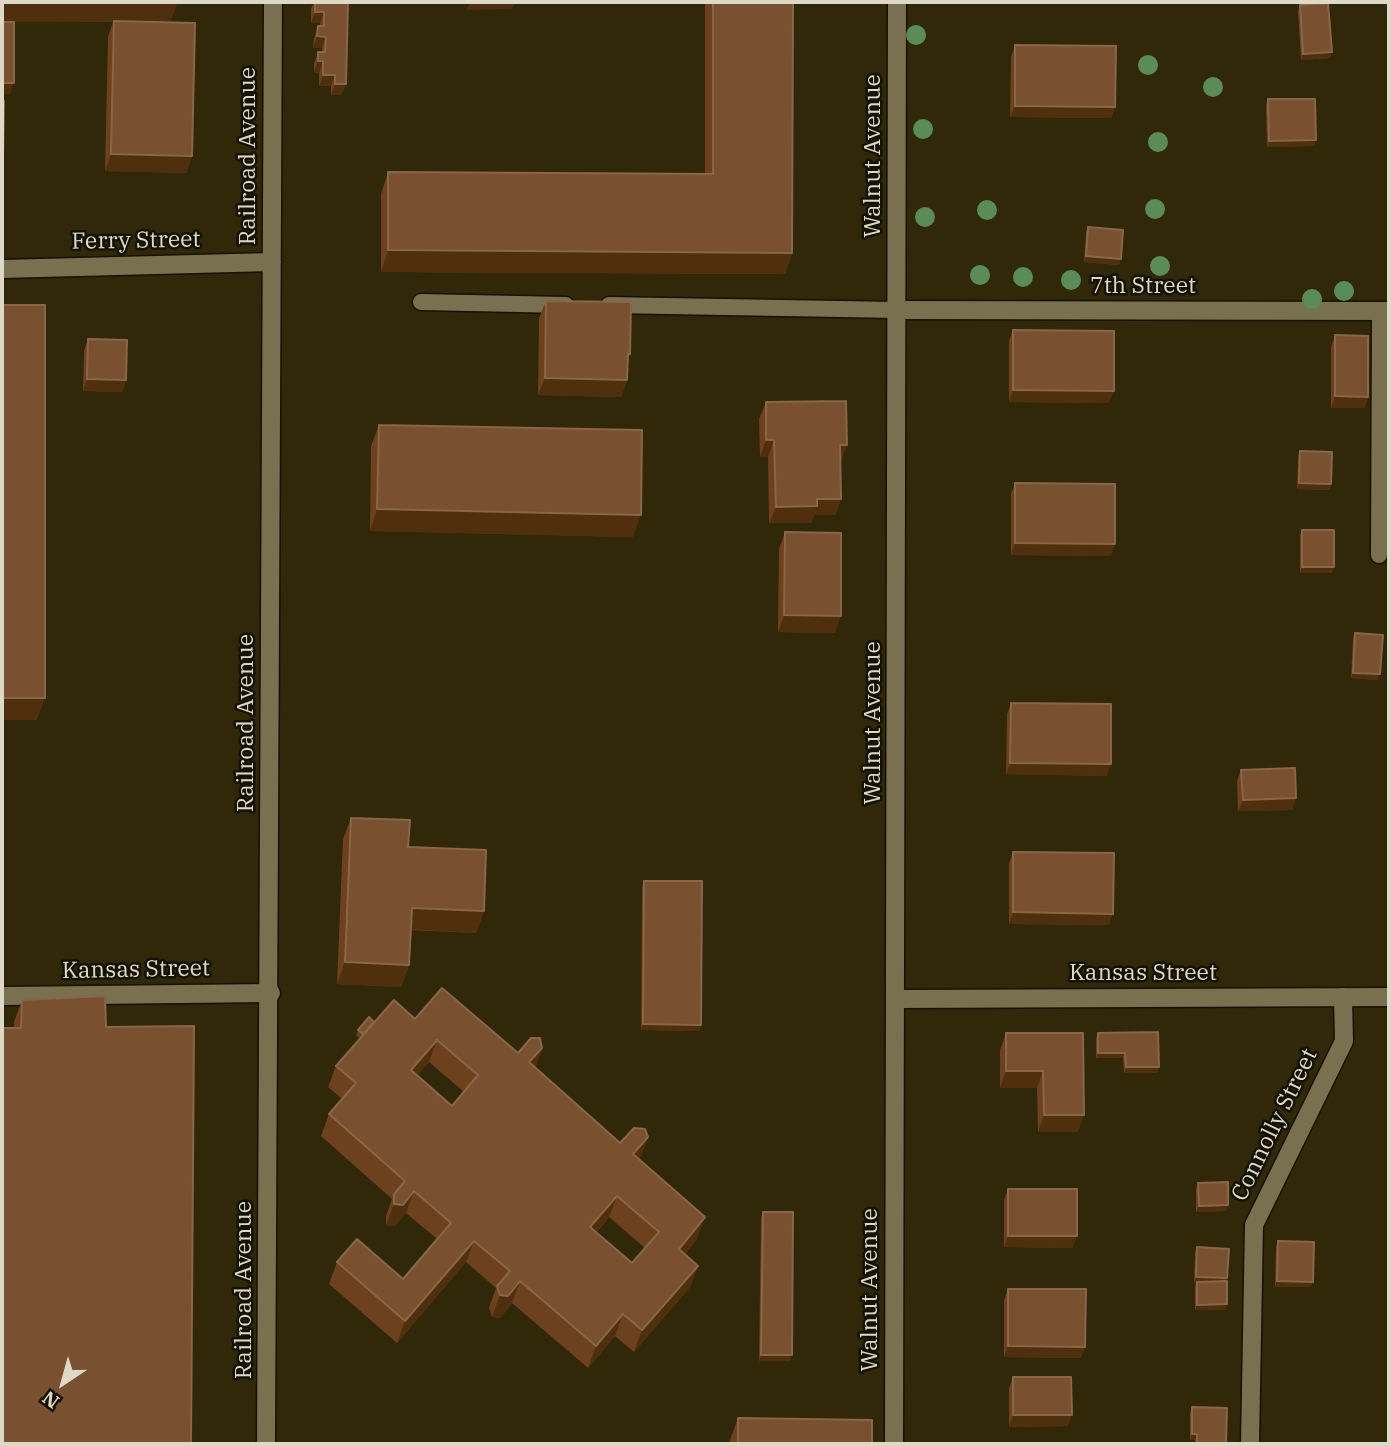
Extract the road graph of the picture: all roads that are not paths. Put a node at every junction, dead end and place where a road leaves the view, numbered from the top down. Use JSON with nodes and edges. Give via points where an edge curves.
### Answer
{"nodes":[{"id":1,"x":273,"y":2,"type":"edge"},
{"id":2,"x":897,"y":2,"type":"edge"},
{"id":3,"x":272,"y":262,"type":"junction"},
{"id":4,"x":2,"y":269,"type":"edge"},
{"id":5,"x":421,"y":303,"type":"dead end"},
{"id":6,"x":897,"y":310,"type":"junction"},
{"id":7,"x":1385,"y":311,"type":"edge"},
{"id":8,"x":1379,"y":555,"type":"dead end"},
{"id":9,"x":271,"y":993,"type":"junction"},
{"id":10,"x":2,"y":996,"type":"edge"},
{"id":11,"x":1343,"y":997,"type":"junction"},
{"id":12,"x":1389,"y":997,"type":"edge"},
{"id":13,"x":897,"y":999,"type":"junction"},
{"id":14,"x":267,"y":1444,"type":"edge"},
{"id":15,"x":894,"y":1444,"type":"edge"},
{"id":16,"x":1250,"y":1444,"type":"edge"}],
"edges":[{"from":1,"to":3,"type":"street","name":"Railroad Avenue"},
{"from":2,"to":6,"type":"street","name":"Walnut Avenue"},
{"from":3,"to":4,"type":"street","name":"Ferry Street"},
{"from":3,"to":9,"type":"street","name":"Railroad Avenue"},
{"from":5,"to":6,"type":"lane"},
{"from":6,"to":7,"type":"street","name":"7th Street"},
{"from":6,"to":13,"type":"street","name":"Walnut Avenue"},
{"from":7,"to":8,"type":"lane"},
{"from":9,"to":10,"type":"street","name":"Kansas Street"},
{"from":9,"to":14,"type":"street","name":"Railroad Avenue"},
{"from":11,"to":12,"type":"street","name":"Kansas Street"},
{"from":11,"to":13,"type":"street","name":"Kansas Street"},
{"from":11,"to":16,"type":"street","name":"Connolly Street","via":[[1344,1041],[1254,1225]]},
{"from":13,"to":15,"type":"street","name":"Walnut Avenue"}]}
